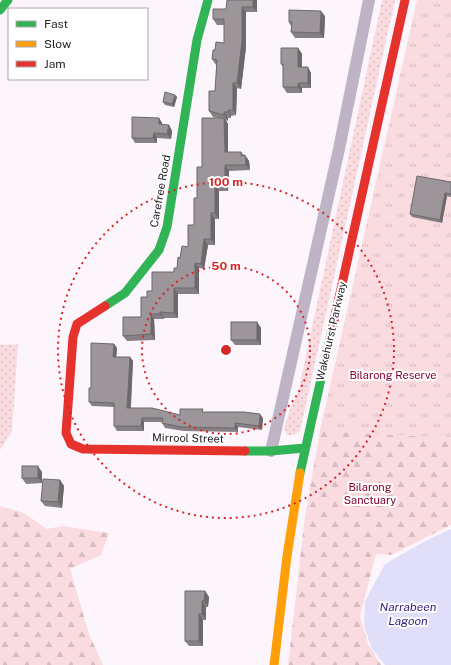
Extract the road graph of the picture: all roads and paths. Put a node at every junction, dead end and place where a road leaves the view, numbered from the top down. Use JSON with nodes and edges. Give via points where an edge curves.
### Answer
{"nodes":[{"id":1,"x":8,"y":0,"type":"edge"},
{"id":2,"x":208,"y":0,"type":"edge"},
{"id":3,"x":369,"y":0,"type":"edge"},
{"id":4,"x":405,"y":0,"type":"edge"},
{"id":5,"x":0,"y":10,"type":"edge"},
{"id":6,"x":71,"y":444,"type":"joint"},
{"id":7,"x":305,"y":448,"type":"junction"},
{"id":8,"x":270,"y":450,"type":"junction"},
{"id":9,"x":274,"y":665,"type":"edge"}],
"edges":[{"from":1,"to":5,"type":"street"},
{"from":2,"to":6,"type":"street","name":"Carefree Road","via":[[197,40],[167,227],[159,250],[125,293],[77,324],[73,337],[66,433]]},
{"from":3,"to":8,"type":"street","via":[[339,149]]},
{"from":4,"to":7,"type":"street","name":"Wakehurst Parkway"},
{"from":6,"to":8,"type":"street","name":"Mirrool Street","via":[[83,449]]},
{"from":7,"to":8,"type":"street","name":"Mirrool Street"},
{"from":7,"to":9,"type":"street","name":"Wakehurst Parkway","via":[[293,509]]}]}
